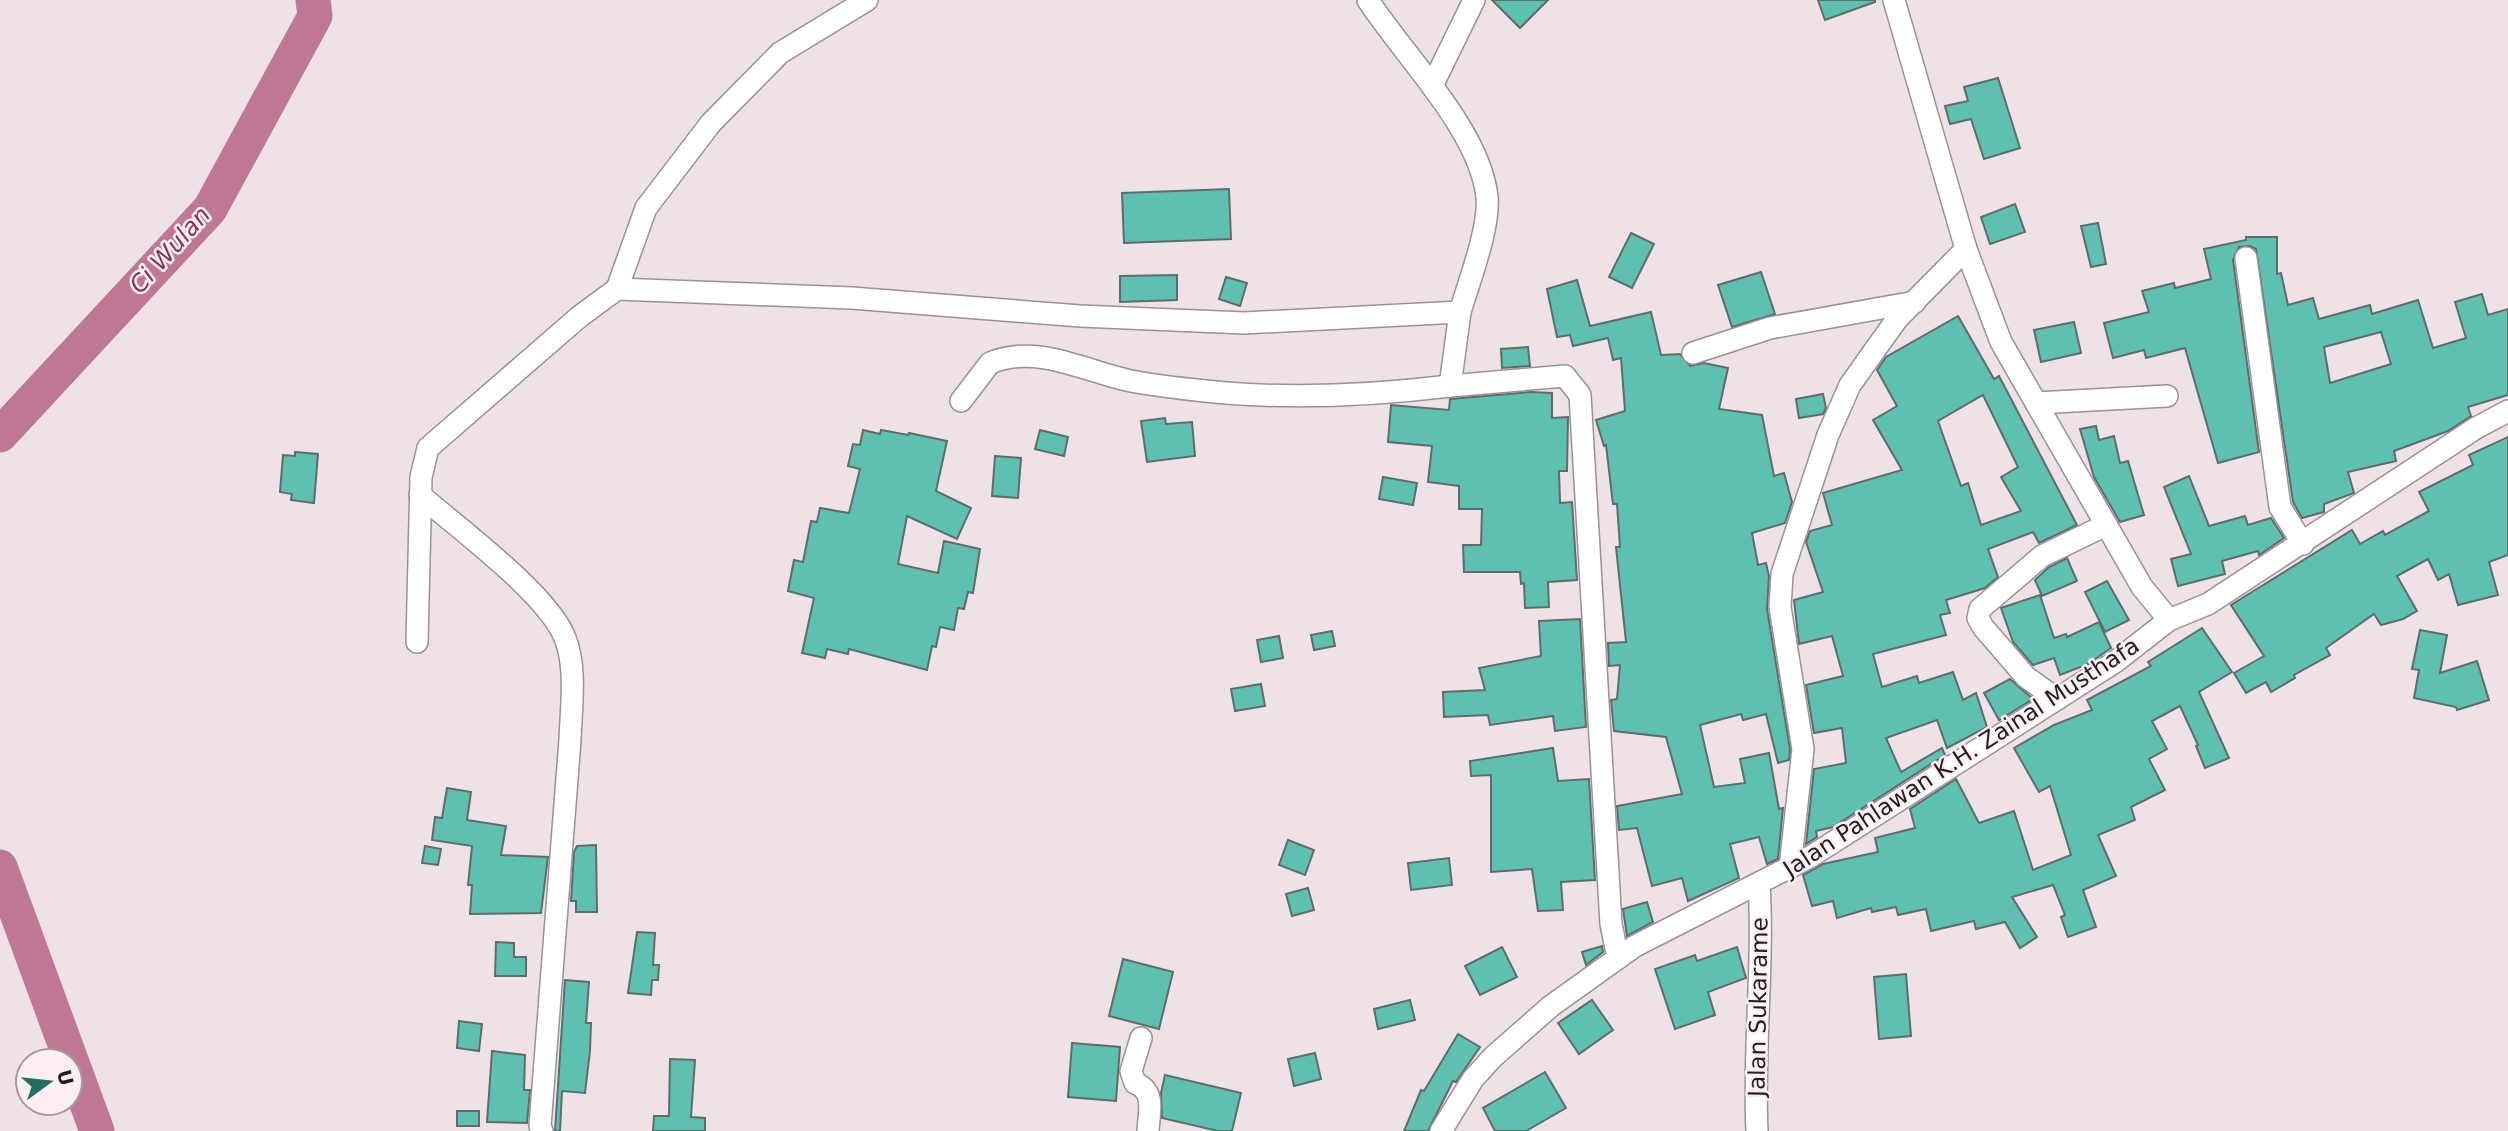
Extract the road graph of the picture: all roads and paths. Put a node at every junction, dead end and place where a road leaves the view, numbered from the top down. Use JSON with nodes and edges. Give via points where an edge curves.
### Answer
{"nodes":[{"id":1,"x":867,"y":0,"type":"edge"},
{"id":2,"x":1368,"y":0,"type":"edge"},
{"id":3,"x":1475,"y":0,"type":"edge"},
{"id":4,"x":1894,"y":0,"type":"edge"},
{"id":5,"x":1432,"y":86,"type":"junction"},
{"id":6,"x":1966,"y":249,"type":"junction"},
{"id":7,"x":2246,"y":258,"type":"dead end"},
{"id":8,"x":617,"y":289,"type":"junction"},
{"id":9,"x":1915,"y":302,"type":"junction"},
{"id":10,"x":1460,"y":312,"type":"junction"},
{"id":11,"x":1693,"y":353,"type":"dead end"},
{"id":12,"x":1450,"y":386,"type":"junction"},
{"id":13,"x":2167,"y":396,"type":"dead end"},
{"id":14,"x":961,"y":401,"type":"dead end"},
{"id":15,"x":2036,"y":403,"type":"junction"},
{"id":16,"x":2508,"y":411,"type":"edge"},
{"id":17,"x":420,"y":495,"type":"junction"},
{"id":18,"x":2106,"y":525,"type":"junction"},
{"id":19,"x":2303,"y":544,"type":"junction"},
{"id":20,"x":2169,"y":620,"type":"junction"},
{"id":21,"x":416,"y":642,"type":"dead end"},
{"id":22,"x":2057,"y":699,"type":"junction"},
{"id":23,"x":1790,"y":868,"type":"junction"},
{"id":24,"x":1759,"y":883,"type":"junction"},
{"id":25,"x":1618,"y":958,"type":"junction"},
{"id":26,"x":1140,"y":1038,"type":"dead end"},
{"id":27,"x":542,"y":1131,"type":"edge"},
{"id":28,"x":1148,"y":1131,"type":"edge"},
{"id":29,"x":1441,"y":1131,"type":"edge"},
{"id":30,"x":1757,"y":1131,"type":"edge"}],
"edges":[{"from":1,"to":8,"type":"street","via":[[780,53],[711,123],[646,208]]},
{"from":2,"to":5,"type":"street"},
{"from":3,"to":5,"type":"street"},
{"from":4,"to":6,"type":"street"},
{"from":5,"to":10,"type":"street","via":[[1480,167],[1488,198],[1477,259]]},
{"from":6,"to":9,"type":"street"},
{"from":6,"to":15,"type":"street","via":[[2001,342]]},
{"from":7,"to":19,"type":"street","via":[[2280,508]]},
{"from":8,"to":10,"type":"street","via":[[852,298],[1244,323]]},
{"from":8,"to":17,"type":"street","via":[[428,448]]},
{"from":9,"to":11,"type":"street","via":[[1770,328]]},
{"from":9,"to":23,"type":"street","via":[[1877,343],[1850,385],[1828,435],[1782,574],[1780,607],[1803,749]]},
{"from":10,"to":12,"type":"street"},
{"from":12,"to":14,"type":"street","via":[[1321,398],[1229,393],[1128,380],[1050,359],[1018,359],[990,363]]},
{"from":12,"to":25,"type":"street","via":[[1565,376],[1580,395],[1611,924]]},
{"from":13,"to":15,"type":"street"},
{"from":15,"to":18,"type":"street"},
{"from":16,"to":19,"type":"street","name":"Jalan Pahlawan K.H. Zainal Musthafa"},
{"from":17,"to":21,"type":"street"},
{"from":17,"to":27,"type":"street","via":[[534,594],[565,636],[568,649],[570,740]]},
{"from":18,"to":20,"type":"street","via":[[2142,587]]},
{"from":18,"to":22,"type":"street","via":[[2042,556],[1980,609],[1983,627],[2026,677]]},
{"from":19,"to":20,"type":"street","name":"Jalan Pahlawan K.H. Zainal Musthafa","via":[[2208,604]]},
{"from":20,"to":22,"type":"street","name":"Jalan Pahlawan K.H. Zainal Musthafa"},
{"from":22,"to":23,"type":"street","name":"Jalan Pahlawan K.H. Zainal Musthafa"},
{"from":23,"to":24,"type":"street","name":"Jalan Pahlawan K.H. Zainal Musthafa"},
{"from":24,"to":25,"type":"street","name":"Jalan Pahlawan K.H. Zainal Musthafa"},
{"from":24,"to":30,"type":"street","name":"Jalan Sukarame"},
{"from":25,"to":29,"type":"street","name":"Jalan Pahlawan K.H. Zainal Musthafa","via":[[1550,1006],[1493,1057],[1473,1079]]},
{"from":26,"to":28,"type":"street","via":[[1130,1072],[1150,1095]]}]}
